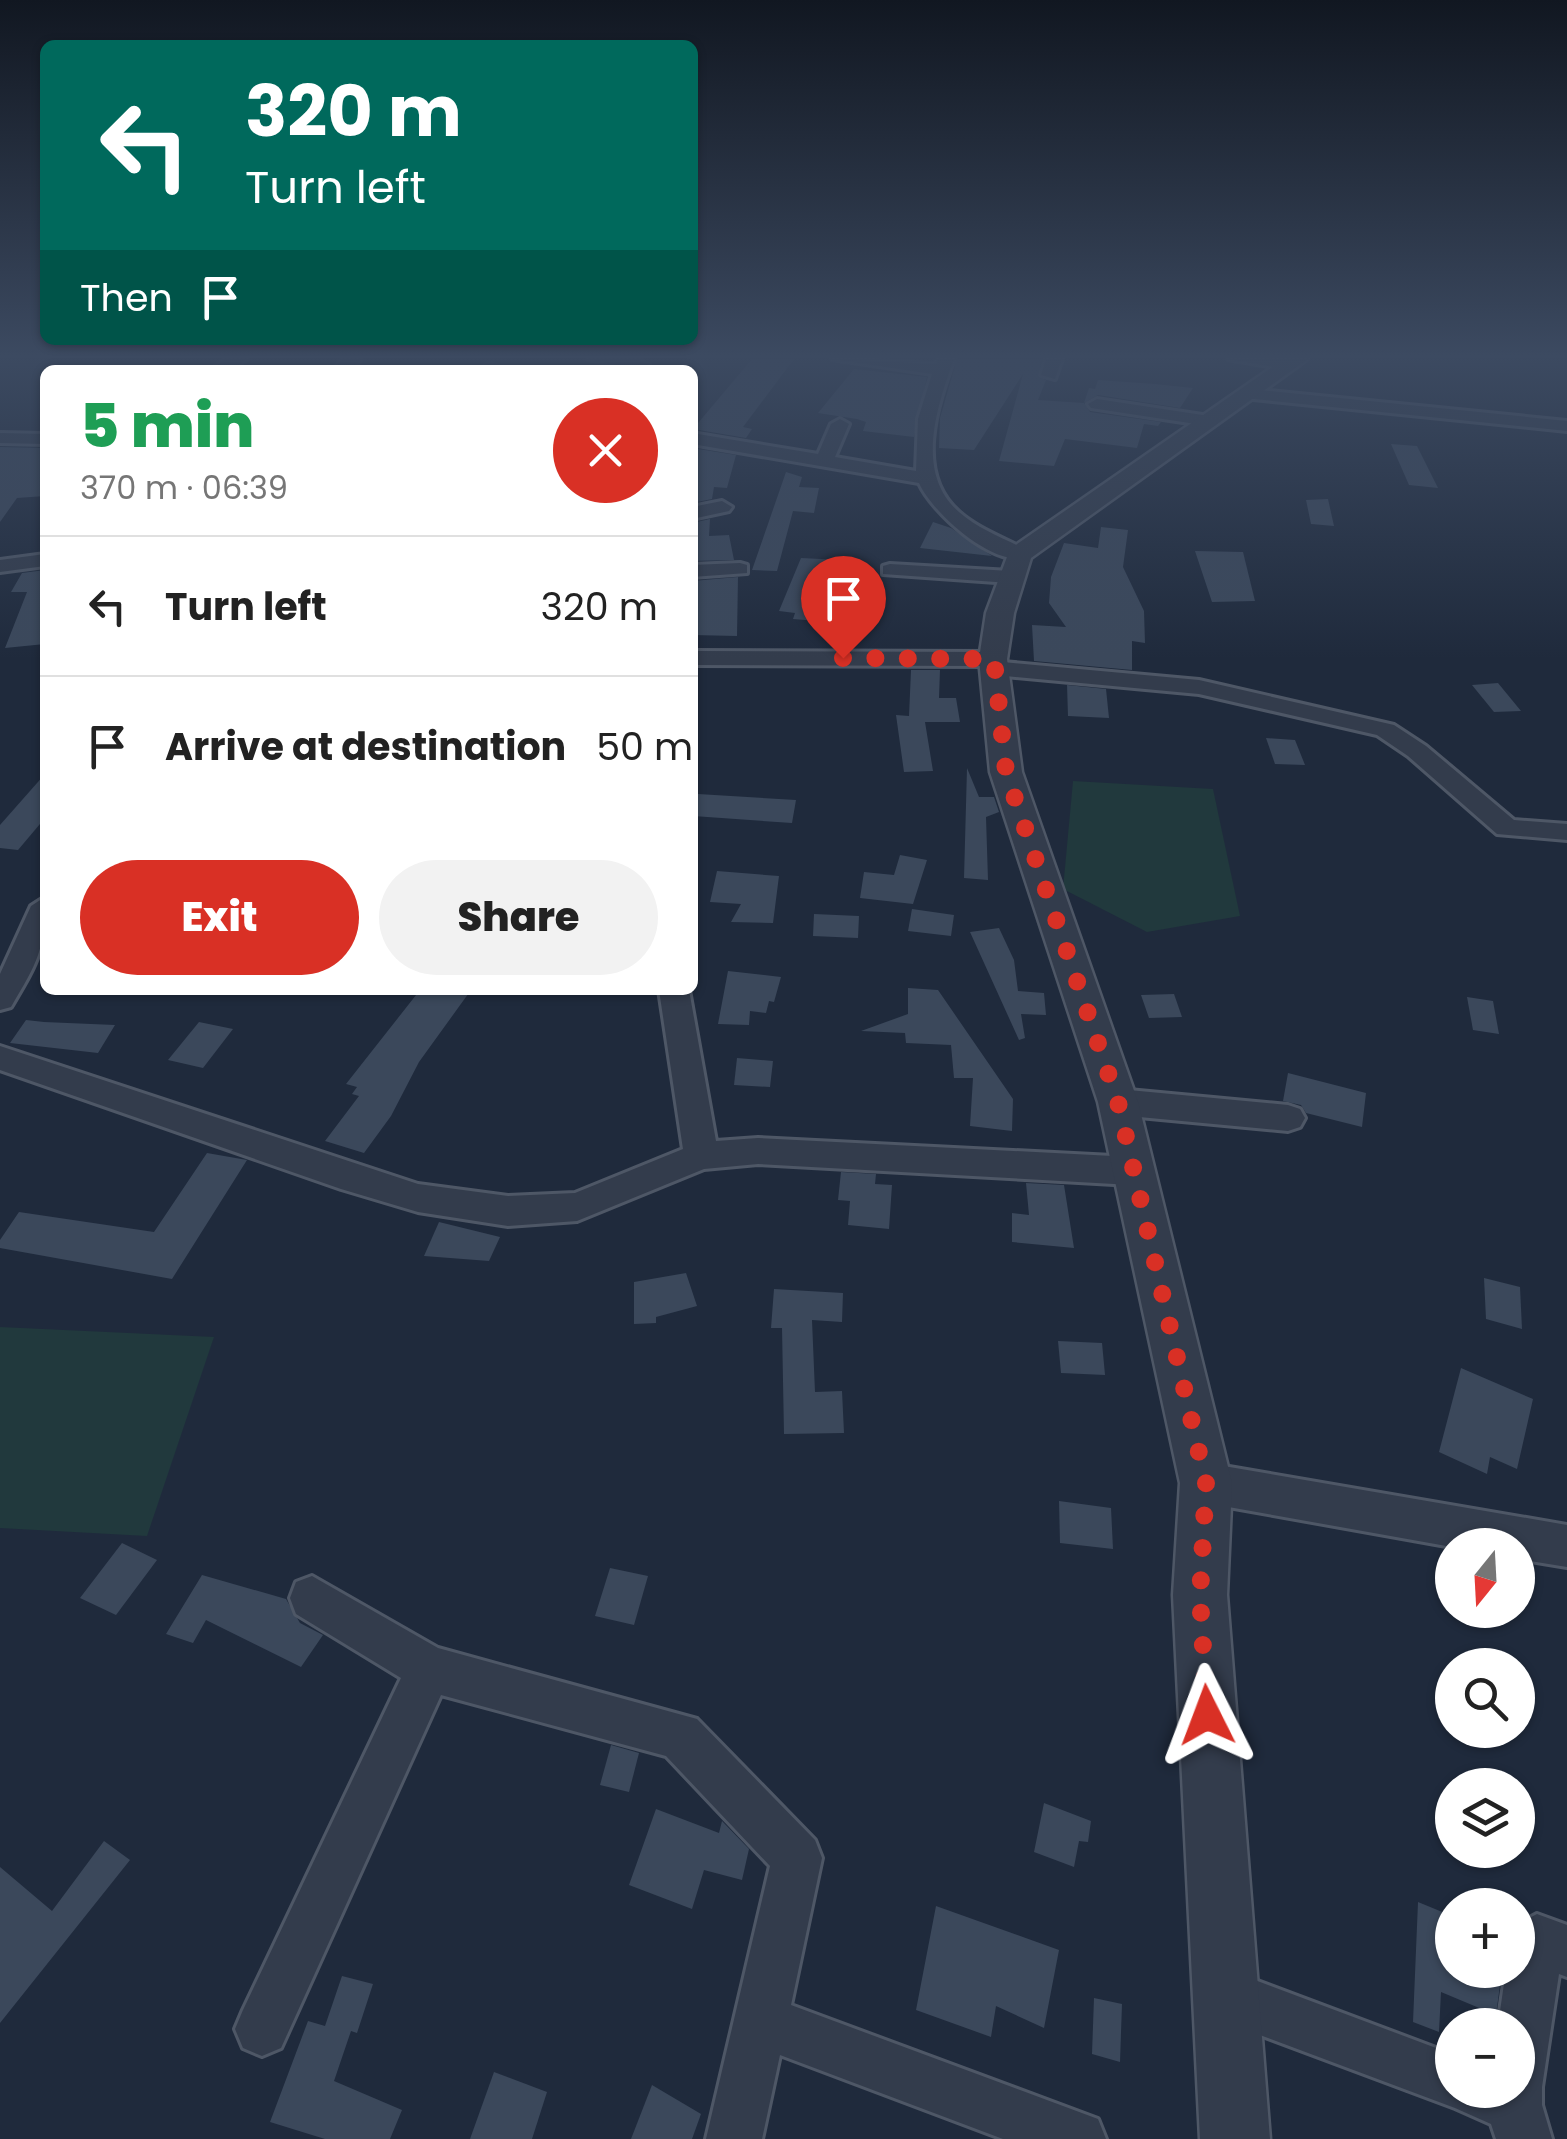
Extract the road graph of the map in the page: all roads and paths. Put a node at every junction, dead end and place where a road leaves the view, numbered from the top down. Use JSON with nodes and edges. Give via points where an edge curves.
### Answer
{"nodes":[{"id":1,"x":811,"y":459,"type":"edge"},
{"id":2,"x":923,"y":459,"type":"edge"},
{"id":3,"x":1159,"y":459,"type":"edge"},
{"id":4,"x":824,"y":461,"type":"joint"},
{"id":5,"x":925,"y":478,"type":"junction"},
{"id":6,"x":722,"y":507,"type":"dead end"},
{"id":7,"x":698,"y":513,"type":"edge"},
{"id":8,"x":40,"y":561,"type":"edge"},
{"id":9,"x":0,"y":566,"type":"edge"},
{"id":10,"x":1015,"y":566,"type":"junction"},
{"id":11,"x":740,"y":569,"type":"dead end"},
{"id":12,"x":890,"y":570,"type":"dead end"},
{"id":13,"x":698,"y":571,"type":"edge"},
{"id":14,"x":698,"y":658,"type":"edge"},
{"id":15,"x":994,"y":664,"type":"junction"},
{"id":16,"x":1567,"y":832,"type":"edge"},
{"id":17,"x":40,"y":919,"type":"edge"},
{"id":18,"x":675,"y":995,"type":"edge"},
{"id":19,"x":0,"y":999,"type":"edge"},
{"id":20,"x":0,"y":1058,"type":"edge"},
{"id":21,"x":1118,"y":1102,"type":"junction"},
{"id":22,"x":1288,"y":1118,"type":"dead end"},
{"id":23,"x":701,"y":1156,"type":"junction"},
{"id":24,"x":1132,"y":1171,"type":"junction"},
{"id":25,"x":1206,"y":1483,"type":"junction"},
{"id":26,"x":1567,"y":1546,"type":"edge"},
{"id":27,"x":312,"y":1598,"type":"dead end"},
{"id":28,"x":429,"y":1669,"type":"junction"},
{"id":29,"x":1567,"y":1951,"type":"edge"},
{"id":30,"x":1224,"y":1994,"type":"junction"},
{"id":31,"x":1525,"y":2008,"type":"edge"},
{"id":32,"x":760,"y":2021,"type":"junction"},
{"id":33,"x":262,"y":2029,"type":"dead end"},
{"id":34,"x":1435,"y":2075,"type":"edge"},
{"id":35,"x":734,"y":2139,"type":"edge"},
{"id":36,"x":1078,"y":2139,"type":"edge"},
{"id":37,"x":1235,"y":2139,"type":"edge"}],
"edges":[{"from":1,"to":4,"type":"street"},
{"from":2,"to":5,"type":"street"},
{"from":3,"to":10,"type":"street"},
{"from":4,"to":5,"type":"street"},
{"from":5,"to":10,"type":"street","via":[[952,517]]},
{"from":6,"to":7,"type":"street"},
{"from":8,"to":9,"type":"street"},
{"from":10,"to":12,"type":"street"},
{"from":10,"to":15,"type":"street"},
{"from":11,"to":13,"type":"street"},
{"from":14,"to":15,"type":"street"},
{"from":15,"to":16,"type":"street","via":[[1200,687],[1385,730],[1507,828]]},
{"from":15,"to":21,"type":"street","via":[[1006,772]]},
{"from":17,"to":19,"type":"street"},
{"from":18,"to":23,"type":"street"},
{"from":20,"to":23,"type":"street","via":[[418,1198],[490,1208],[577,1206]]},
{"from":21,"to":22,"type":"street"},
{"from":21,"to":24,"type":"street"},
{"from":23,"to":24,"type":"street","via":[[758,1151]]},
{"from":24,"to":25,"type":"street"},
{"from":25,"to":26,"type":"street"},
{"from":25,"to":30,"type":"street","via":[[1200,1596]]},
{"from":27,"to":28,"type":"street"},
{"from":28,"to":32,"type":"street","via":[[680,1736],[797,1858]]},
{"from":28,"to":33,"type":"street"},
{"from":29,"to":31,"type":"street","via":[[1537,1940]]},
{"from":30,"to":34,"type":"street"},
{"from":30,"to":37,"type":"street"},
{"from":32,"to":35,"type":"street"},
{"from":32,"to":36,"type":"street"}]}
